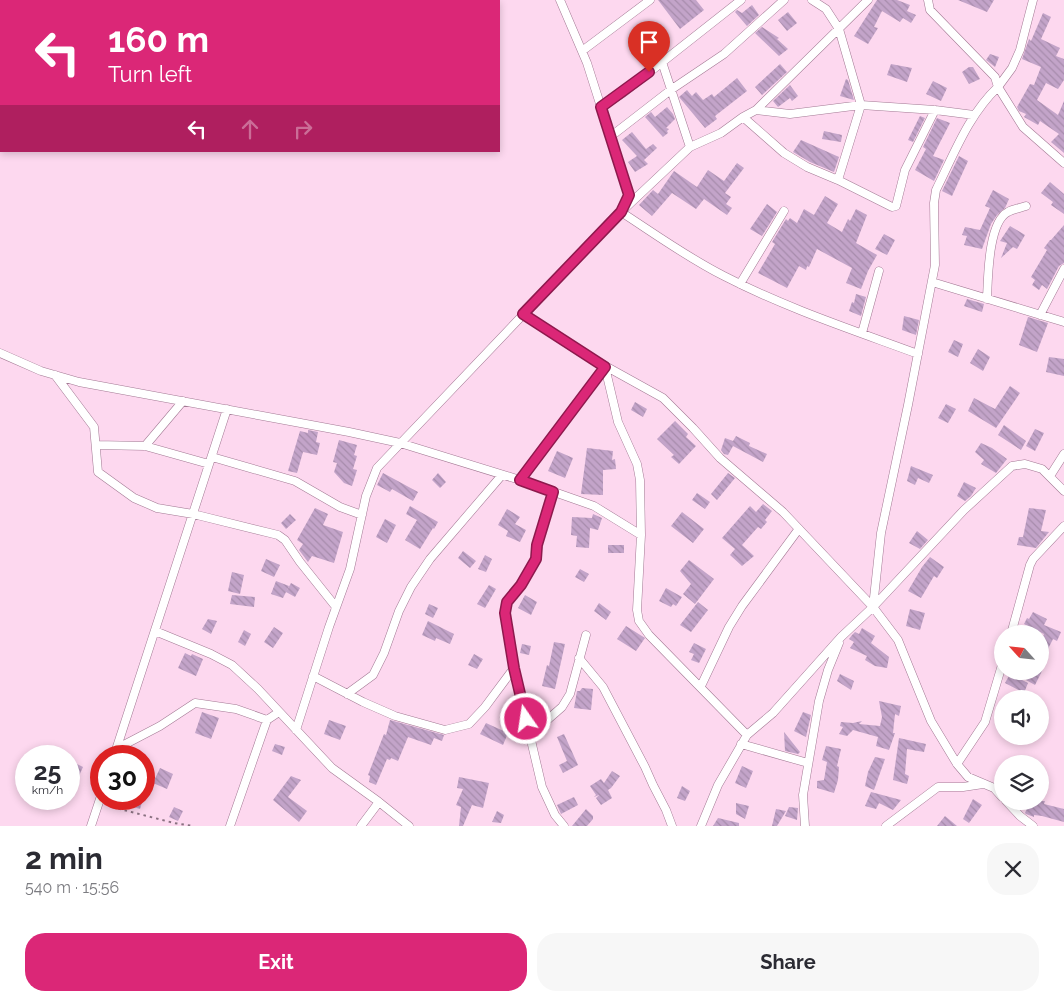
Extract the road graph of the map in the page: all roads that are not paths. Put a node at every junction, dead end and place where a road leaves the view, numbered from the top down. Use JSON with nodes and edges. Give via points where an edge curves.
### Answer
{"nodes":[{"id":1,"x":560,"y":0,"type":"edge"},
{"id":2,"x":650,"y":0,"type":"edge"},
{"id":3,"x":741,"y":0,"type":"edge"},
{"id":4,"x":784,"y":0,"type":"edge"},
{"id":5,"x":812,"y":0,"type":"edge"},
{"id":6,"x":868,"y":0,"type":"edge"},
{"id":7,"x":928,"y":0,"type":"edge"},
{"id":8,"x":1034,"y":0,"type":"edge"},
{"id":9,"x":839,"y":29,"type":"junction"},
{"id":10,"x":582,"y":51,"type":"junction"},
{"id":11,"x":662,"y":62,"type":"junction"},
{"id":12,"x":998,"y":87,"type":"junction"},
{"id":13,"x":672,"y":89,"type":"junction"},
{"id":14,"x":862,"y":105,"type":"junction"},
{"id":15,"x":601,"y":107,"type":"junction"},
{"id":16,"x":756,"y":110,"type":"junction"},
{"id":17,"x":935,"y":110,"type":"junction"},
{"id":18,"x":974,"y":115,"type":"junction"},
{"id":19,"x":743,"y":117,"type":"junction"},
{"id":20,"x":610,"y":137,"type":"junction"},
{"id":21,"x":690,"y":147,"type":"junction"},
{"id":22,"x":1064,"y":163,"type":"edge"},
{"id":23,"x":838,"y":180,"type":"junction"},
{"id":24,"x":1026,"y":206,"type":"dead end"},
{"id":25,"x":621,"y":212,"type":"junction"},
{"id":26,"x":784,"y":212,"type":"dead end"},
{"id":27,"x":1064,"y":269,"type":"edge"},
{"id":28,"x":879,"y":271,"type":"dead end"},
{"id":29,"x":932,"y":282,"type":"junction"},
{"id":30,"x":740,"y":284,"type":"junction"},
{"id":31,"x":987,"y":299,"type":"junction"},
{"id":32,"x":523,"y":314,"type":"junction"},
{"id":33,"x":1040,"y":315,"type":"junction"},
{"id":34,"x":1064,"y":322,"type":"edge"},
{"id":35,"x":862,"y":333,"type":"junction"},
{"id":36,"x":0,"y":352,"type":"edge"},
{"id":37,"x":918,"y":354,"type":"junction"},
{"id":38,"x":605,"y":367,"type":"junction"},
{"id":39,"x":55,"y":375,"type":"junction"},
{"id":40,"x":183,"y":401,"type":"junction"},
{"id":41,"x":227,"y":409,"type":"junction"},
{"id":42,"x":400,"y":443,"type":"junction"},
{"id":43,"x":96,"y":444,"type":"junction"},
{"id":44,"x":145,"y":446,"type":"junction"},
{"id":45,"x":1064,"y":454,"type":"edge"},
{"id":46,"x":210,"y":461,"type":"junction"},
{"id":47,"x":502,"y":475,"type":"junction"},
{"id":48,"x":1050,"y":476,"type":"junction"},
{"id":49,"x":520,"y":480,"type":"junction"},
{"id":50,"x":1064,"y":491,"type":"edge"},
{"id":51,"x":553,"y":492,"type":"junction"},
{"id":52,"x":193,"y":514,"type":"junction"},
{"id":53,"x":362,"y":515,"type":"junction"},
{"id":54,"x":1064,"y":526,"type":"edge"},
{"id":55,"x":798,"y":530,"type":"junction"},
{"id":56,"x":641,"y":534,"type":"junction"},
{"id":57,"x":336,"y":607,"type":"junction"},
{"id":58,"x":873,"y":607,"type":"junction"},
{"id":59,"x":1014,"y":625,"type":"edge"},
{"id":60,"x":155,"y":631,"type":"junction"},
{"id":61,"x":586,"y":635,"type":"dead end"},
{"id":62,"x":841,"y":637,"type":"junction"},
{"id":63,"x":579,"y":658,"type":"junction"},
{"id":64,"x":514,"y":668,"type":"junction"},
{"id":65,"x":313,"y":676,"type":"junction"},
{"id":66,"x":998,"y":680,"type":"edge"},
{"id":67,"x":701,"y":686,"type":"junction"},
{"id":68,"x":347,"y":694,"type":"junction"},
{"id":69,"x":279,"y":712,"type":"junction"},
{"id":70,"x":267,"y":720,"type":"junction"},
{"id":71,"x":296,"y":730,"type":"junction"},
{"id":72,"x":530,"y":735,"type":"junction"},
{"id":73,"x":747,"y":735,"type":"junction"},
{"id":74,"x":741,"y":744,"type":"junction"},
{"id":75,"x":118,"y":745,"type":"edge"},
{"id":76,"x":128,"y":745,"type":"edge"},
{"id":77,"x":808,"y":763,"type":"junction"},
{"id":78,"x":957,"y":764,"type":"junction"},
{"id":79,"x":985,"y":784,"type":"junction"},
{"id":80,"x":994,"y":788,"type":"edge"},
{"id":81,"x":379,"y":802,"type":"junction"},
{"id":82,"x":96,"y":810,"type":"edge"},
{"id":83,"x":1014,"y":810,"type":"edge"},
{"id":84,"x":91,"y":826,"type":"edge"},
{"id":85,"x":230,"y":826,"type":"edge"},
{"id":86,"x":361,"y":826,"type":"edge"},
{"id":87,"x":409,"y":826,"type":"edge"},
{"id":88,"x":564,"y":826,"type":"edge"},
{"id":89,"x":672,"y":826,"type":"edge"},
{"id":90,"x":700,"y":826,"type":"edge"},
{"id":91,"x":805,"y":826,"type":"edge"},
{"id":92,"x":886,"y":826,"type":"edge"},
{"id":93,"x":1033,"y":826,"type":"edge"}],
"edges":[{"from":1,"to":10,"type":"street"},
{"from":2,"to":10,"type":"street"},
{"from":3,"to":11,"type":"street"},
{"from":4,"to":13,"type":"street","via":[[724,54]]},
{"from":5,"to":9,"type":"street","via":[[826,9]]},
{"from":6,"to":9,"type":"street"},
{"from":7,"to":12,"type":"street","via":[[930,10],[995,77]]},
{"from":8,"to":12,"type":"street","via":[[1020,50]]},
{"from":9,"to":14,"type":"street"},
{"from":9,"to":16,"type":"street"},
{"from":10,"to":15,"type":"street"},
{"from":11,"to":13,"type":"street"},
{"from":11,"to":15,"type":"street"},
{"from":12,"to":18,"type":"street"},
{"from":12,"to":22,"type":"street","via":[[1023,127]]},
{"from":13,"to":20,"type":"street"},
{"from":13,"to":21,"type":"street"},
{"from":14,"to":16,"type":"street","via":[[790,114]]},
{"from":14,"to":17,"type":"street"},
{"from":14,"to":23,"type":"street"},
{"from":15,"to":20,"type":"street"},
{"from":16,"to":19,"type":"street"},
{"from":17,"to":18,"type":"street"},
{"from":17,"to":23,"type":"street","via":[[905,170],[896,206],[892,208]]},
{"from":18,"to":29,"type":"street","via":[[936,190]]},
{"from":19,"to":21,"type":"street","via":[[721,133]]},
{"from":19,"to":23,"type":"street","via":[[784,153]]},
{"from":20,"to":25,"type":"street","via":[[629,195]]},
{"from":21,"to":25,"type":"street"},
{"from":24,"to":31,"type":"street","via":[[1006,213],[999,222],[991,247]]},
{"from":25,"to":30,"type":"street","via":[[695,260]]},
{"from":25,"to":32,"type":"street"},
{"from":26,"to":30,"type":"street"},
{"from":27,"to":33,"type":"street"},
{"from":28,"to":35,"type":"street"},
{"from":29,"to":31,"type":"street"},
{"from":29,"to":37,"type":"street"},
{"from":30,"to":35,"type":"street","via":[[779,303]]},
{"from":31,"to":33,"type":"street"},
{"from":32,"to":38,"type":"street"},
{"from":32,"to":42,"type":"street"},
{"from":33,"to":34,"type":"street"},
{"from":35,"to":37,"type":"street"},
{"from":36,"to":39,"type":"street"},
{"from":37,"to":58,"type":"street","via":[[882,533]]},
{"from":38,"to":49,"type":"street"},
{"from":38,"to":55,"type":"street","via":[[663,398],[720,458],[783,512]]},
{"from":38,"to":56,"type":"street","via":[[618,422],[640,480]]},
{"from":39,"to":40,"type":"street"},
{"from":39,"to":43,"type":"street","via":[[94,427]]},
{"from":40,"to":41,"type":"street"},
{"from":40,"to":44,"type":"street"},
{"from":41,"to":42,"type":"street"},
{"from":41,"to":46,"type":"street"},
{"from":42,"to":47,"type":"street"},
{"from":42,"to":53,"type":"street","via":[[377,468]]},
{"from":43,"to":44,"type":"street"},
{"from":43,"to":52,"type":"street","via":[[98,472],[134,498],[157,508]]},
{"from":44,"to":46,"type":"street"},
{"from":45,"to":48,"type":"street"},
{"from":46,"to":52,"type":"street"},
{"from":46,"to":53,"type":"street","via":[[295,480],[340,507]]},
{"from":47,"to":49,"type":"street"},
{"from":47,"to":68,"type":"street","via":[[411,586],[373,675]]},
{"from":48,"to":50,"type":"street"},
{"from":48,"to":58,"type":"street","via":[[1042,469],[1025,464],[1012,466],[964,510]]},
{"from":49,"to":51,"type":"street"},
{"from":51,"to":56,"type":"street","via":[[594,506]]},
{"from":51,"to":64,"type":"street","via":[[536,559],[507,602],[506,626]]},
{"from":52,"to":57,"type":"street","via":[[278,535]]},
{"from":52,"to":60,"type":"street"},
{"from":53,"to":57,"type":"street","via":[[350,570]]},
{"from":54,"to":59,"type":"street","via":[[1033,558]]},
{"from":55,"to":58,"type":"street"},
{"from":55,"to":67,"type":"street","via":[[729,627]]},
{"from":56,"to":67,"type":"street","via":[[639,621]]},
{"from":57,"to":65,"type":"street"},
{"from":58,"to":62,"type":"street"},
{"from":58,"to":78,"type":"street","via":[[898,640],[931,721]]},
{"from":60,"to":69,"type":"street","via":[[232,665]]},
{"from":60,"to":75,"type":"street"},
{"from":61,"to":63,"type":"street"},
{"from":62,"to":73,"type":"street","via":[[773,713]]},
{"from":62,"to":77,"type":"street","via":[[823,685]]},
{"from":63,"to":72,"type":"street","via":[[570,694],[562,707]]},
{"from":63,"to":89,"type":"street","via":[[603,687]]},
{"from":64,"to":68,"type":"street","via":[[469,724],[445,730],[395,716]]},
{"from":64,"to":72,"type":"street"},
{"from":65,"to":68,"type":"street"},
{"from":65,"to":71,"type":"street"},
{"from":66,"to":78,"type":"street","via":[[985,722]]},
{"from":67,"to":73,"type":"street"},
{"from":69,"to":70,"type":"street"},
{"from":69,"to":71,"type":"street"},
{"from":70,"to":76,"type":"street","via":[[236,709],[195,703]]},
{"from":70,"to":85,"type":"street"},
{"from":71,"to":81,"type":"street","via":[[332,768]]},
{"from":72,"to":88,"type":"street","via":[[542,787],[554,815]]},
{"from":73,"to":74,"type":"street"},
{"from":74,"to":77,"type":"street"},
{"from":74,"to":90,"type":"street"},
{"from":77,"to":91,"type":"street","via":[[802,795]]},
{"from":78,"to":79,"type":"street","via":[[968,777]]},
{"from":79,"to":80,"type":"street"},
{"from":79,"to":92,"type":"street","via":[[938,787]]},
{"from":81,"to":86,"type":"street"},
{"from":81,"to":87,"type":"street"},
{"from":82,"to":84,"type":"street"},
{"from":83,"to":93,"type":"street"}]}
